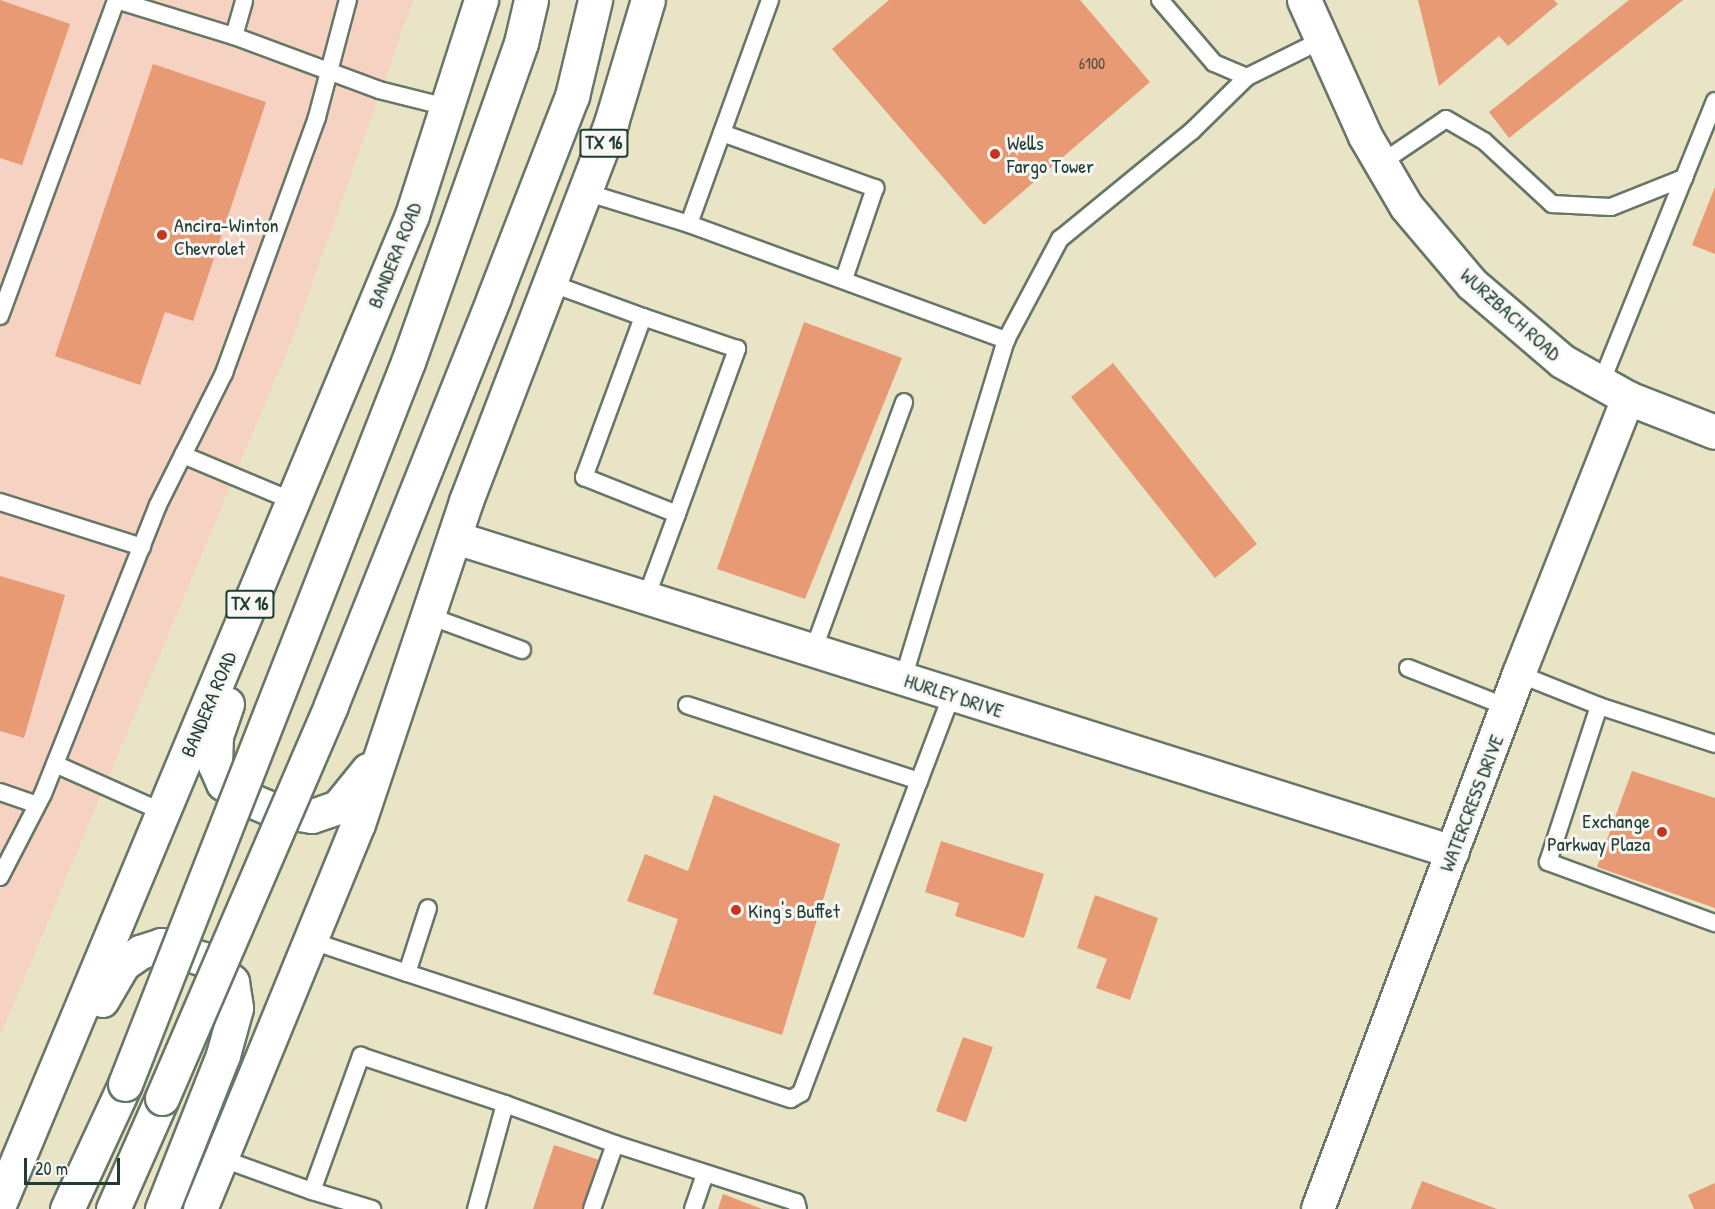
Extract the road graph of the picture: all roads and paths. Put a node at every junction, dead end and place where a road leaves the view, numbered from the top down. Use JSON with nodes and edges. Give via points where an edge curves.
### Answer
{"nodes":[{"id":1,"x":116,"y":0,"type":"edge"},
{"id":2,"x":244,"y":0,"type":"edge"},
{"id":3,"x":348,"y":0,"type":"edge"},
{"id":4,"x":481,"y":0,"type":"edge"},
{"id":5,"x":531,"y":0,"type":"edge"},
{"id":6,"x":595,"y":0,"type":"edge"},
{"id":7,"x":648,"y":0,"type":"edge"},
{"id":8,"x":770,"y":0,"type":"edge"},
{"id":9,"x":1160,"y":0,"type":"edge"},
{"id":10,"x":1304,"y":0,"type":"edge"},
{"id":11,"x":234,"y":36,"type":"junction"},
{"id":12,"x":1322,"y":40,"type":"junction"},
{"id":13,"x":328,"y":69,"type":"junction"},
{"id":14,"x":1247,"y":77,"type":"junction"},
{"id":15,"x":1715,"y":101,"type":"edge"},
{"id":16,"x":447,"y":107,"type":"junction"},
{"id":17,"x":722,"y":133,"type":"junction"},
{"id":18,"x":1381,"y":163,"type":"junction"},
{"id":19,"x":1684,"y":178,"type":"junction"},
{"id":20,"x":585,"y":192,"type":"junction"},
{"id":21,"x":689,"y":224,"type":"junction"},
{"id":22,"x":844,"y":279,"type":"junction"},
{"id":23,"x":550,"y":283,"type":"junction"},
{"id":24,"x":0,"y":316,"type":"edge"},
{"id":25,"x":643,"y":317,"type":"junction"},
{"id":26,"x":1006,"y":340,"type":"junction"},
{"id":27,"x":1615,"y":391,"type":"junction"},
{"id":28,"x":904,"y":402,"type":"dead end"},
{"id":29,"x":1714,"y":430,"type":"edge"},
{"id":30,"x":183,"y":455,"type":"junction"},
{"id":31,"x":293,"y":501,"type":"junction"},
{"id":32,"x":0,"y":502,"type":"edge"},
{"id":33,"x":677,"y":514,"type":"junction"},
{"id":34,"x":456,"y":538,"type":"junction"},
{"id":35,"x":142,"y":547,"type":"junction"},
{"id":36,"x":271,"y":553,"type":"junction"},
{"id":37,"x":646,"y":598,"type":"junction"},
{"id":38,"x":429,"y":616,"type":"junction"},
{"id":39,"x":522,"y":650,"type":"dead end"},
{"id":40,"x":813,"y":651,"type":"junction"},
{"id":41,"x":1408,"y":668,"type":"dead end"},
{"id":42,"x":1519,"y":674,"type":"junction"},
{"id":43,"x":903,"y":679,"type":"junction"},
{"id":44,"x":951,"y":694,"type":"junction"},
{"id":45,"x":400,"y":700,"type":"junction"},
{"id":46,"x":687,"y":705,"type":"dead end"},
{"id":47,"x":1599,"y":706,"type":"junction"},
{"id":48,"x":1507,"y":707,"type":"junction"},
{"id":49,"x":1715,"y":744,"type":"edge"},
{"id":50,"x":55,"y":764,"type":"junction"},
{"id":51,"x":918,"y":781,"type":"junction"},
{"id":52,"x":0,"y":792,"type":"edge"},
{"id":53,"x":38,"y":805,"type":"junction"},
{"id":54,"x":163,"y":812,"type":"junction"},
{"id":55,"x":1453,"y":852,"type":"junction"},
{"id":56,"x":0,"y":877,"type":"edge"},
{"id":57,"x":429,"y":908,"type":"dead end"},
{"id":58,"x":1715,"y":923,"type":"edge"},
{"id":59,"x":312,"y":941,"type":"junction"},
{"id":60,"x":407,"y":973,"type":"junction"},
{"id":61,"x":505,"y":1104,"type":"junction"},
{"id":62,"x":34,"y":1121,"type":"junction"},
{"id":63,"x":615,"y":1144,"type":"junction"},
{"id":64,"x":223,"y":1159,"type":"junction"},
{"id":65,"x":705,"y":1174,"type":"junction"},
{"id":66,"x":312,"y":1191,"type":"junction"},
{"id":67,"x":0,"y":1202,"type":"edge"},
{"id":68,"x":67,"y":1209,"type":"edge"},
{"id":69,"x":113,"y":1209,"type":"edge"},
{"id":70,"x":162,"y":1209,"type":"edge"},
{"id":71,"x":200,"y":1209,"type":"edge"},
{"id":72,"x":372,"y":1209,"type":"edge"},
{"id":73,"x":476,"y":1209,"type":"edge"},
{"id":74,"x":592,"y":1209,"type":"edge"},
{"id":75,"x":693,"y":1209,"type":"edge"},
{"id":76,"x":798,"y":1209,"type":"edge"},
{"id":77,"x":1318,"y":1209,"type":"edge"}],
"edges":[{"from":1,"to":11,"type":"lane"},
{"from":1,"to":24,"type":"lane"},
{"from":2,"to":11,"type":"lane"},
{"from":3,"to":13,"type":"lane"},
{"from":4,"to":16,"type":"main road","name":"BANDERA ROAD","number":"TX 16"},
{"from":5,"to":68,"type":"main road","bridge":true,"via":[[521,44],[408,362],[125,1084]]},
{"from":6,"to":69,"type":"main road","bridge":true,"via":[[572,96],[494,297],[331,705]]},
{"from":7,"to":20,"type":"main road","number":"TX 16","via":[[611,123]]},
{"from":8,"to":17,"type":"lane"},
{"from":9,"to":14,"type":"lane","via":[[1214,63]]},
{"from":10,"to":12,"type":"main road","name":"WURZBACH ROAD"},
{"from":11,"to":13,"type":"lane"},
{"from":12,"to":14,"type":"lane"},
{"from":12,"to":18,"type":"main road","name":"WURZBACH ROAD"},
{"from":13,"to":16,"type":"lane","via":[[380,90]]},
{"from":13,"to":30,"type":"lane","via":[[317,117],[228,362]]},
{"from":14,"to":26,"type":"lane","via":[[1192,131],[1060,239]]},
{"from":15,"to":19,"type":"lane"},
{"from":16,"to":31,"type":"main road","name":"BANDERA ROAD","number":"TX 16","via":[[412,215]]},
{"from":17,"to":21,"type":"lane"},
{"from":17,"to":22,"type":"lane","via":[[875,188]]},
{"from":18,"to":19,"type":"lane","via":[[1446,118],[1484,141],[1552,204],[1611,207]]},
{"from":18,"to":27,"type":"main road","name":"WURZBACH ROAD","via":[[1406,206],[1472,284],[1562,361]]},
{"from":19,"to":27,"type":"lane"},
{"from":20,"to":21,"type":"lane"},
{"from":20,"to":23,"type":"main road","number":"TX 16"},
{"from":21,"to":22,"type":"lane"},
{"from":22,"to":26,"type":"lane"},
{"from":23,"to":25,"type":"lane"},
{"from":23,"to":34,"type":"main road","number":"TX 16"},
{"from":25,"to":33,"type":"lane","via":[[584,477]]},
{"from":25,"to":33,"type":"lane","via":[[737,349]]},
{"from":26,"to":43,"type":"lane"},
{"from":27,"to":29,"type":"main road","name":"WURZBACH ROAD"},
{"from":27,"to":42,"type":"street","name":"WATERCRESS DRIVE"},
{"from":28,"to":40,"type":"lane"},
{"from":30,"to":31,"type":"lane"},
{"from":30,"to":35,"type":"lane"},
{"from":31,"to":36,"type":"main road","name":"BANDERA ROAD","number":"TX 16"},
{"from":32,"to":35,"type":"lane"},
{"from":33,"to":37,"type":"lane"},
{"from":34,"to":37,"type":"street","name":"HURLEY DRIVE"},
{"from":34,"to":38,"type":"main road","number":"TX 16"},
{"from":35,"to":50,"type":"lane"},
{"from":36,"to":45,"type":"main road","via":[[216,736],[215,765],[223,783],[274,810],[312,816],[338,807],[366,774]]},
{"from":36,"to":54,"type":"main road","name":"BANDERA ROAD","number":"TX 16"},
{"from":37,"to":40,"type":"street","name":"HURLEY DRIVE"},
{"from":38,"to":39,"type":"lane"},
{"from":38,"to":45,"type":"main road","number":"TX 16"},
{"from":40,"to":43,"type":"street","name":"HURLEY DRIVE"},
{"from":41,"to":48,"type":"lane"},
{"from":42,"to":47,"type":"lane"},
{"from":42,"to":48,"type":"street","name":"WATERCRESS DRIVE"},
{"from":43,"to":44,"type":"street","name":"HURLEY DRIVE"},
{"from":44,"to":51,"type":"lane"},
{"from":44,"to":55,"type":"street","name":"HURLEY DRIVE"},
{"from":45,"to":59,"type":"main road","number":"TX 16","via":[[358,824]]},
{"from":46,"to":51,"type":"lane"},
{"from":47,"to":49,"type":"lane"},
{"from":47,"to":58,"type":"lane","via":[[1548,862]]},
{"from":48,"to":55,"type":"street","name":"WATERCRESS DRIVE"},
{"from":50,"to":53,"type":"lane"},
{"from":50,"to":54,"type":"lane"},
{"from":51,"to":60,"type":"lane","via":[[801,1093],[791,1099]]},
{"from":52,"to":53,"type":"lane"},
{"from":53,"to":56,"type":"lane"},
{"from":54,"to":62,"type":"main road","name":"BANDERA ROAD","number":"TX 16"},
{"from":55,"to":77,"type":"street","name":"WATERCRESS DRIVE"},
{"from":57,"to":60,"type":"lane"},
{"from":59,"to":60,"type":"lane"},
{"from":59,"to":64,"type":"main road","number":"TX 16"},
{"from":61,"to":63,"type":"lane"},
{"from":61,"to":66,"type":"lane","via":[[361,1056]]},
{"from":61,"to":73,"type":"lane"},
{"from":62,"to":67,"type":"main road","name":"BANDERA ROAD","number":"TX 16"},
{"from":62,"to":70,"type":"main road","via":[[123,964],[140,952],[161,945],[203,960],[232,982],[236,1008],[223,1055]]},
{"from":63,"to":65,"type":"lane"},
{"from":63,"to":74,"type":"lane"},
{"from":64,"to":66,"type":"lane"},
{"from":64,"to":71,"type":"main road","number":"TX 16"},
{"from":65,"to":75,"type":"lane"},
{"from":65,"to":76,"type":"lane","via":[[796,1202]]},
{"from":66,"to":72,"type":"lane"}]}
